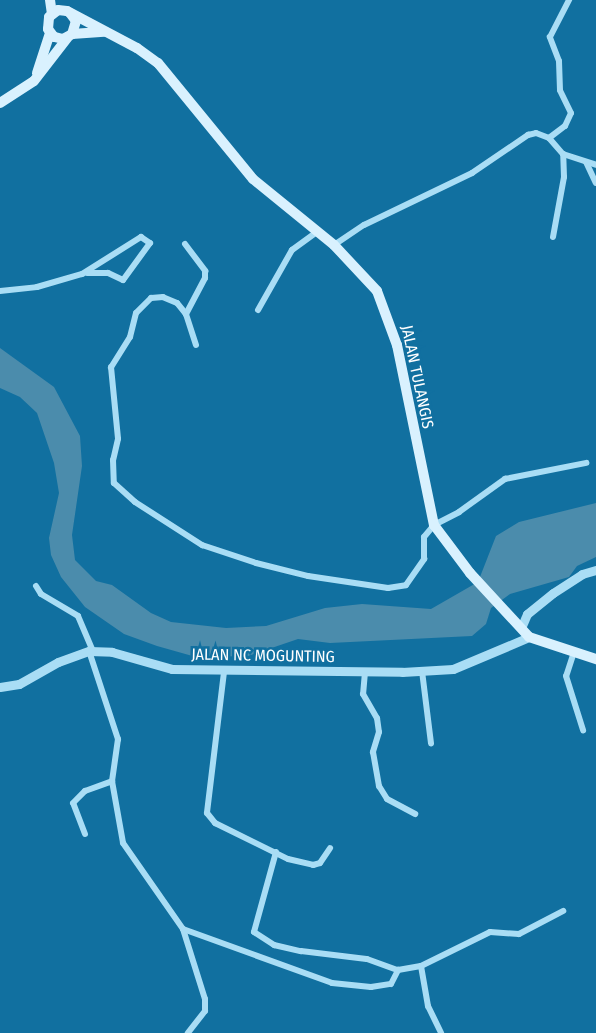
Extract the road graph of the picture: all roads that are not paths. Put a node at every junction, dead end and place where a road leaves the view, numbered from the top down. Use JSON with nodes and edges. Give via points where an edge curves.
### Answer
{"nodes":[{"id":1,"x":50,"y":0,"type":"edge"},
{"id":2,"x":61,"y":0,"type":"edge"},
{"id":3,"x":569,"y":0,"type":"edge"},
{"id":4,"x":68,"y":12,"type":"junction"},
{"id":5,"x":52,"y":14,"type":"junction"},
{"id":6,"x":104,"y":32,"type":"junction"},
{"id":7,"x":50,"y":33,"type":"junction"},
{"id":8,"x":70,"y":36,"type":"junction"},
{"id":9,"x":34,"y":81,"type":"junction"},
{"id":10,"x":0,"y":103,"type":"edge"},
{"id":11,"x":549,"y":138,"type":"junction"},
{"id":12,"x":564,"y":154,"type":"junction"},
{"id":13,"x":586,"y":162,"type":"junction"},
{"id":14,"x":596,"y":165,"type":"edge"},
{"id":15,"x":596,"y":183,"type":"edge"},
{"id":16,"x":317,"y":232,"type":"junction"},
{"id":17,"x":554,"y":237,"type":"dead end"},
{"id":18,"x":185,"y":244,"type":"dead end"},
{"id":19,"x":334,"y":245,"type":"junction"},
{"id":20,"x":106,"y":261,"type":"junction"},
{"id":21,"x":87,"y":273,"type":"junction"},
{"id":22,"x":108,"y":273,"type":"junction"},
{"id":23,"x":0,"y":291,"type":"edge"},
{"id":24,"x":258,"y":310,"type":"dead end"},
{"id":25,"x":186,"y":314,"type":"junction"},
{"id":26,"x":196,"y":345,"type":"dead end"},
{"id":27,"x":586,"y":463,"type":"dead end"},
{"id":28,"x":434,"y":525,"type":"junction"},
{"id":29,"x":596,"y":570,"type":"edge"},
{"id":30,"x":36,"y":586,"type":"dead end"},
{"id":31,"x":520,"y":628,"type":"junction"},
{"id":32,"x":529,"y":637,"type":"junction"},
{"id":33,"x":91,"y":651,"type":"junction"},
{"id":34,"x":574,"y":652,"type":"junction"},
{"id":35,"x":596,"y":659,"type":"edge"},
{"id":36,"x":422,"y":671,"type":"junction"},
{"id":37,"x":224,"y":672,"type":"junction"},
{"id":38,"x":365,"y":672,"type":"junction"},
{"id":39,"x":0,"y":687,"type":"edge"},
{"id":40,"x":583,"y":730,"type":"dead end"},
{"id":41,"x":431,"y":743,"type":"dead end"},
{"id":42,"x":112,"y":780,"type":"junction"},
{"id":43,"x":415,"y":814,"type":"dead end"},
{"id":44,"x":85,"y":834,"type":"dead end"},
{"id":45,"x":330,"y":848,"type":"dead end"},
{"id":46,"x":276,"y":852,"type":"junction"},
{"id":47,"x":563,"y":911,"type":"dead end"},
{"id":48,"x":183,"y":929,"type":"junction"},
{"id":49,"x":421,"y":966,"type":"junction"},
{"id":50,"x":398,"y":970,"type":"junction"},
{"id":51,"x":188,"y":1033,"type":"edge"},
{"id":52,"x":441,"y":1033,"type":"edge"}],
"edges":[{"from":1,"to":5,"type":"main road"},
{"from":2,"to":4,"type":"main road"},
{"from":3,"to":11,"type":"street","via":[[550,37],[559,61],[562,100],[571,113],[565,126]]},
{"from":4,"to":5,"type":"main road"},
{"from":4,"to":6,"type":"main road","name":"JALAN TULANGIS"},
{"from":4,"to":8,"type":"main road","via":[[76,21]]},
{"from":5,"to":7,"type":"main road","via":[[47,24]]},
{"from":6,"to":8,"type":"main road","name":"JALAN TULANGIS"},
{"from":6,"to":16,"type":"main road","name":"JALAN TULANGIS","via":[[158,63],[253,179]]},
{"from":7,"to":8,"type":"main road","via":[[58,38]]},
{"from":7,"to":9,"type":"main road"},
{"from":8,"to":9,"type":"main road"},
{"from":9,"to":10,"type":"main road"},
{"from":11,"to":12,"type":"street"},
{"from":11,"to":19,"type":"street","via":[[536,133],[517,140],[472,173],[364,225]]},
{"from":12,"to":13,"type":"street"},
{"from":12,"to":17,"type":"street"},
{"from":13,"to":14,"type":"street"},
{"from":13,"to":15,"type":"street"},
{"from":16,"to":19,"type":"main road","name":"JALAN TULANGIS"},
{"from":16,"to":24,"type":"street","via":[[292,250]]},
{"from":18,"to":25,"type":"street","via":[[205,271]]},
{"from":19,"to":28,"type":"main road","name":"JALAN TULANGIS","via":[[377,291],[388,314]]},
{"from":20,"to":21,"type":"street"},
{"from":20,"to":22,"type":"street"},
{"from":20,"to":22,"type":"street","via":[[141,237],[150,243],[127,278]]},
{"from":21,"to":22,"type":"street"},
{"from":21,"to":23,"type":"street","via":[[38,287]]},
{"from":25,"to":26,"type":"street"},
{"from":25,"to":28,"type":"street","via":[[177,303],[163,297],[143,303],[125,347],[113,359],[118,439],[113,460],[114,483],[135,502],[202,545],[308,576],[388,588],[406,585],[416,575],[424,559],[426,531]]},
{"from":27,"to":28,"type":"street","via":[[505,479]]},
{"from":28,"to":31,"type":"main road","name":"JALAN TULANGIS","via":[[470,573]]},
{"from":29,"to":31,"type":"street","via":[[582,574],[553,593],[527,614]]},
{"from":30,"to":33,"type":"street","via":[[41,594],[78,615]]},
{"from":31,"to":32,"type":"main road","name":"JALAN TULANGIS"},
{"from":32,"to":34,"type":"main road","name":"JALAN TULANGIS"},
{"from":32,"to":36,"type":"street","name":"JALAN NC MOGUNTING","via":[[453,669]]},
{"from":33,"to":37,"type":"street","name":"JALAN NC MOGUNTING","via":[[112,652],[171,669]]},
{"from":33,"to":39,"type":"street","name":"JALAN NC MOGUNTING","via":[[58,662],[19,684]]},
{"from":33,"to":42,"type":"street","via":[[118,739]]},
{"from":34,"to":35,"type":"main road","name":"JALAN TULANGIS"},
{"from":34,"to":40,"type":"street","via":[[566,675]]},
{"from":36,"to":38,"type":"street","name":"JALAN NC MOGUNTING"},
{"from":36,"to":41,"type":"street"},
{"from":37,"to":38,"type":"street","name":"JALAN NC MOGUNTING"},
{"from":37,"to":46,"type":"street","via":[[207,813],[215,823]]},
{"from":38,"to":43,"type":"street","via":[[363,694],[377,718],[379,732],[373,752],[379,786],[387,799]]},
{"from":42,"to":44,"type":"street","via":[[85,791],[73,803]]},
{"from":42,"to":48,"type":"street","via":[[123,843]]},
{"from":45,"to":46,"type":"street","via":[[320,863],[313,865]]},
{"from":46,"to":50,"type":"street","via":[[256,937],[301,951],[367,959]]},
{"from":47,"to":49,"type":"street","via":[[519,934],[485,934]]},
{"from":48,"to":50,"type":"street","via":[[332,983],[371,987],[392,984]]},
{"from":48,"to":51,"type":"street","via":[[205,999],[205,1011]]},
{"from":49,"to":50,"type":"street"},
{"from":49,"to":52,"type":"street","via":[[428,1006]]}]}
